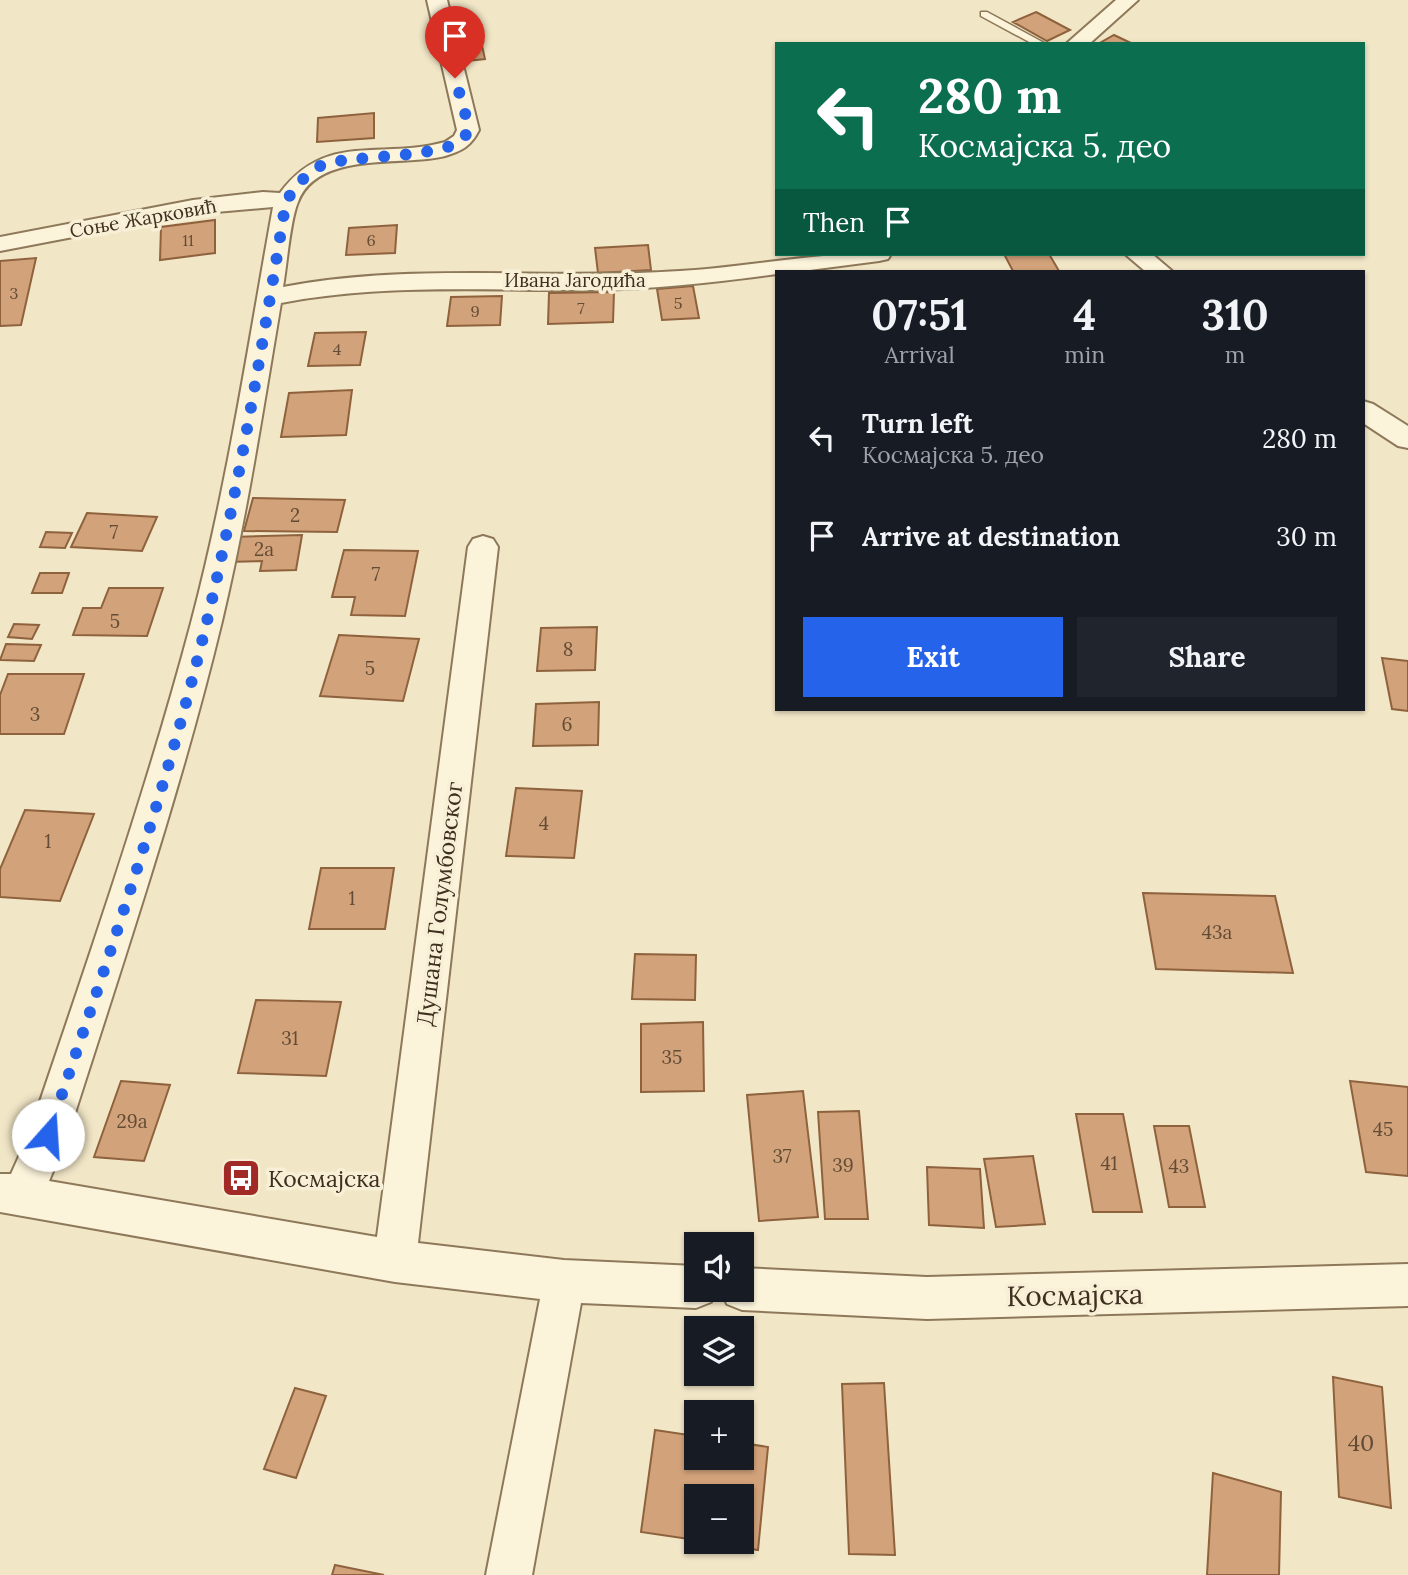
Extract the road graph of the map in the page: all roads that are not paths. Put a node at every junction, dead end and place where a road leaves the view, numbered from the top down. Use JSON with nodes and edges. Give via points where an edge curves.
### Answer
{"nodes":[{"id":1,"x":437,"y":0,"type":"edge"},
{"id":2,"x":1129,"y":0,"type":"edge"},
{"id":3,"x":984,"y":14,"type":"dead end"},
{"id":4,"x":1037,"y":42,"type":"edge"},
{"id":5,"x":1078,"y":42,"type":"edge"},
{"id":6,"x":286,"y":201,"type":"junction"},
{"id":7,"x":0,"y":244,"type":"edge"},
{"id":8,"x":863,"y":256,"type":"edge"},
{"id":9,"x":1140,"y":256,"type":"edge"},
{"id":10,"x":1159,"y":270,"type":"edge"},
{"id":11,"x":271,"y":297,"type":"junction"},
{"id":12,"x":1365,"y":411,"type":"edge"},
{"id":13,"x":1408,"y":439,"type":"edge"},
{"id":14,"x":483,"y":547,"type":"dead end"},
{"id":15,"x":11,"y":1194,"type":"edge"},
{"id":16,"x":395,"y":1261,"type":"junction"},
{"id":17,"x":564,"y":1280,"type":"junction"},
{"id":18,"x":1408,"y":1285,"type":"edge"},
{"id":19,"x":684,"y":1286,"type":"edge"},
{"id":20,"x":754,"y":1290,"type":"edge"},
{"id":21,"x":509,"y":1575,"type":"edge"}],
"edges":[{"from":1,"to":6,"type":"street","via":[[468,130],[463,141],[427,152],[322,165],[300,182]]},
{"from":2,"to":5,"type":"street"},
{"from":3,"to":4,"type":"lane"},
{"from":6,"to":7,"type":"street","name":"Соње Жарковић","via":[[193,206]]},
{"from":6,"to":11,"type":"street"},
{"from":8,"to":11,"type":"street","name":"Ивана Јагодића","via":[[681,279],[329,286]]},
{"from":9,"to":10,"type":"street"},
{"from":11,"to":15,"type":"street","via":[[203,636],[147,834],[48,1135]]},
{"from":12,"to":13,"type":"street"},
{"from":14,"to":16,"type":"street","name":"Душана Голумбовског"},
{"from":15,"to":16,"type":"street"},
{"from":16,"to":17,"type":"street"},
{"from":17,"to":19,"type":"street"},
{"from":17,"to":21,"type":"street"},
{"from":18,"to":20,"type":"street","name":"Космајска","via":[[928,1298]]}]}
